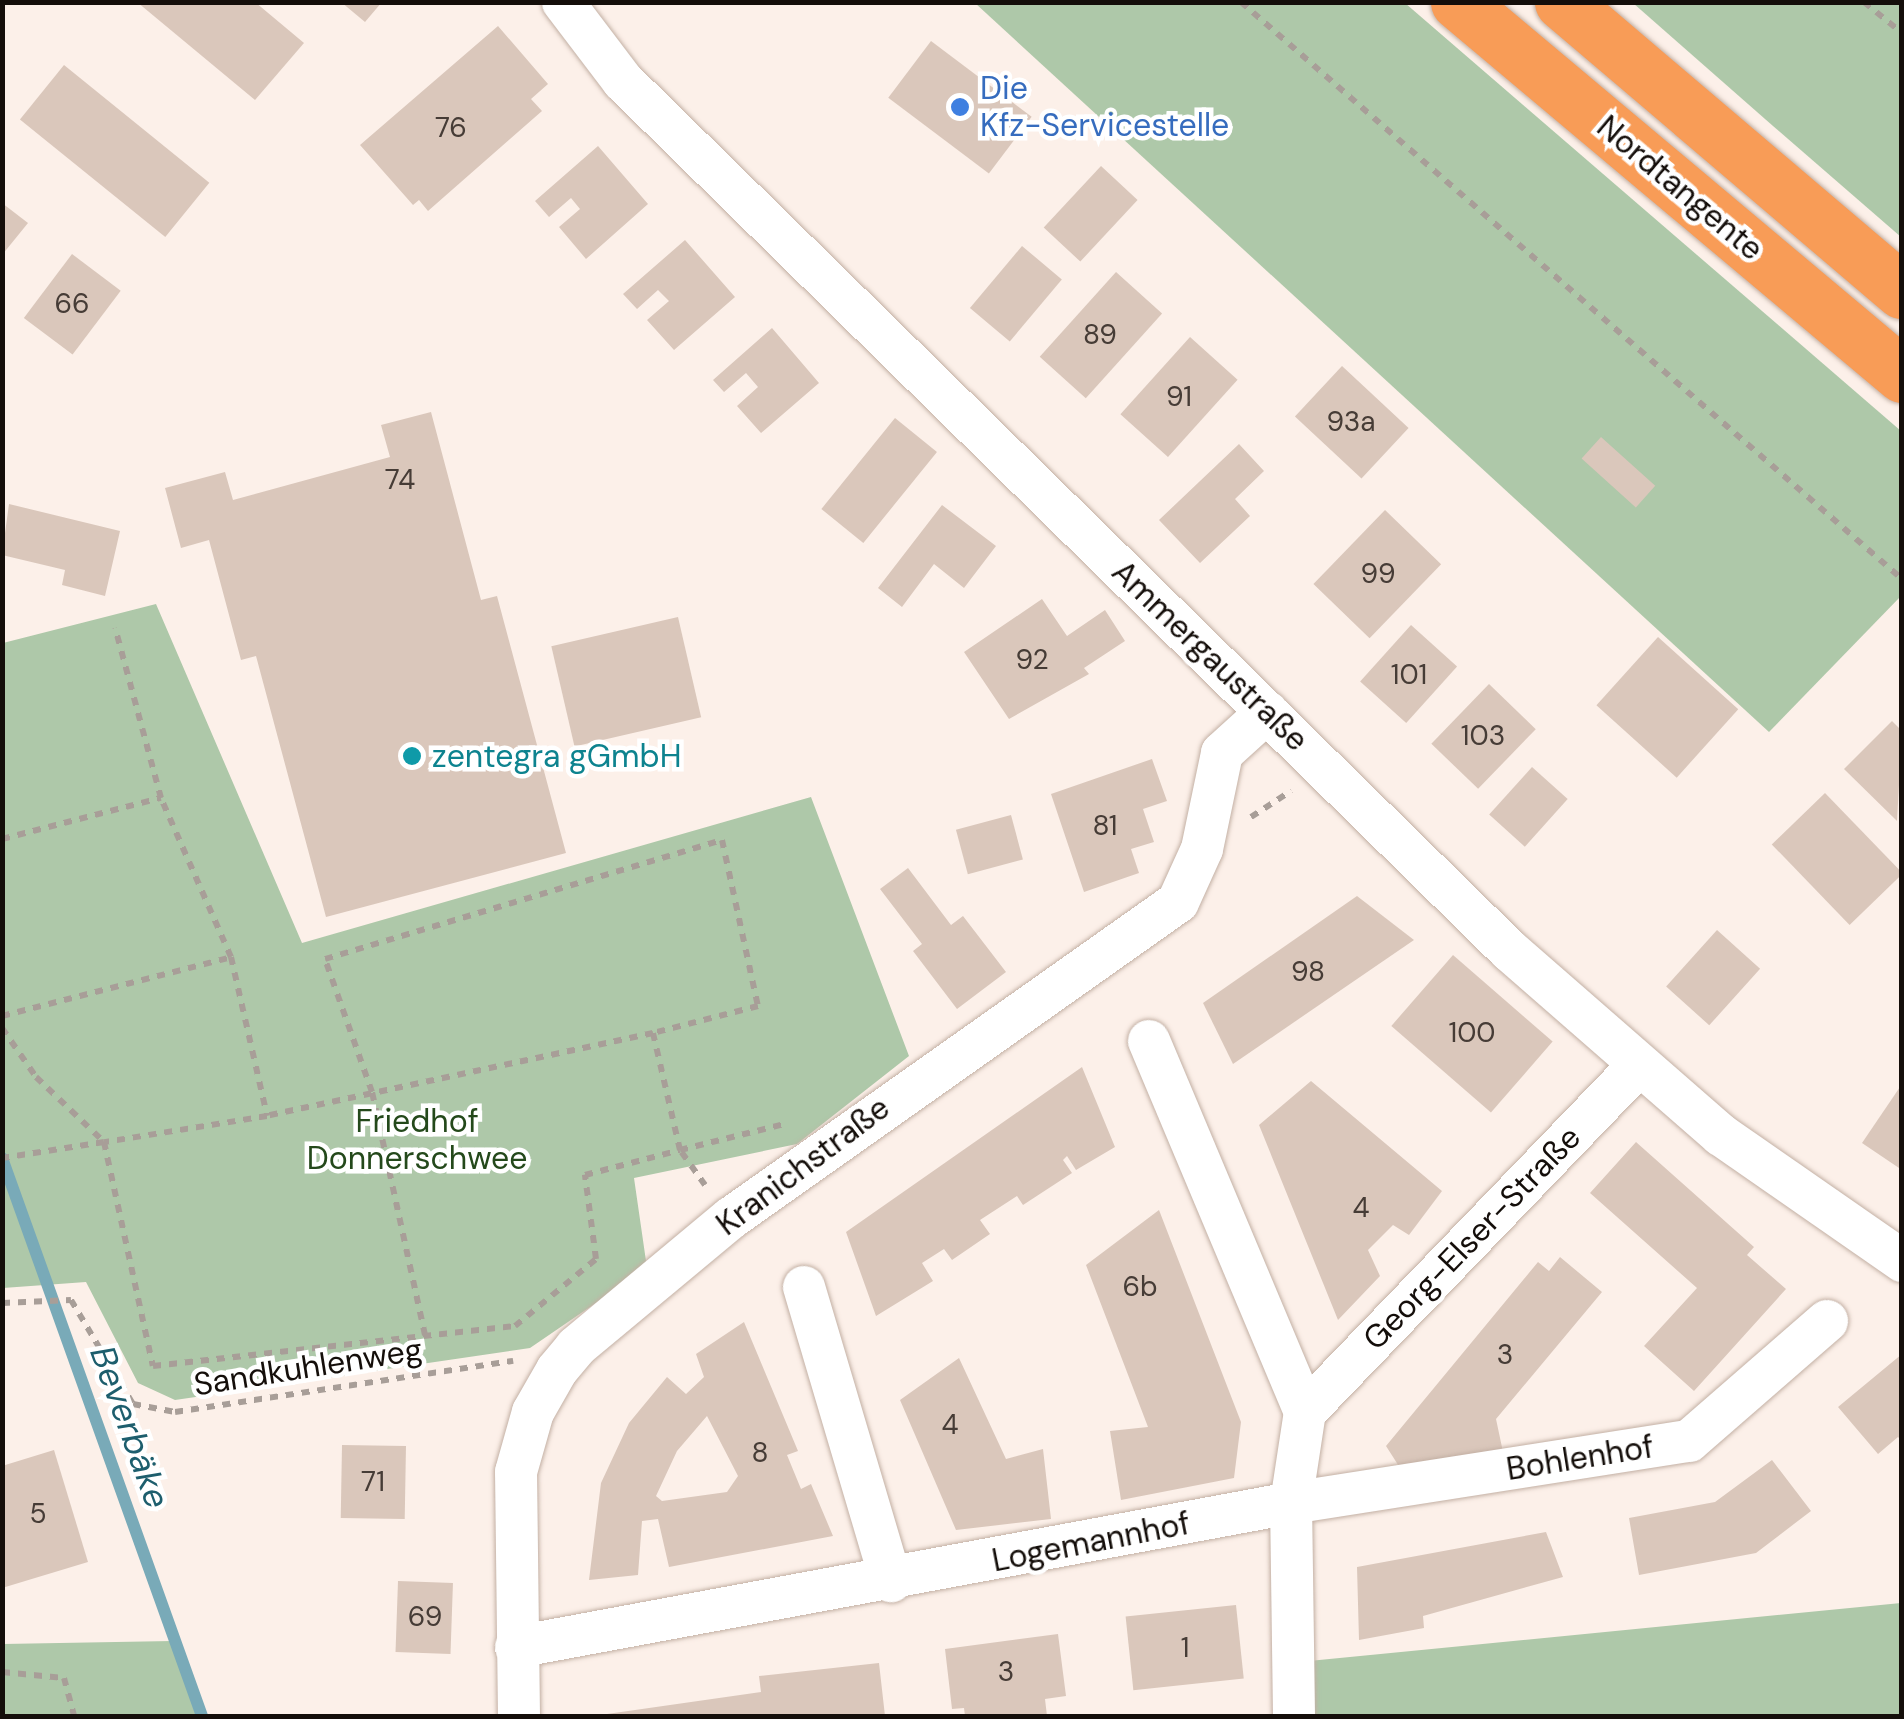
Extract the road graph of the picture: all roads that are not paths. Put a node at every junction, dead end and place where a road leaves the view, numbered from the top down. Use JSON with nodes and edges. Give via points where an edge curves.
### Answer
{"nodes":[{"id":1,"x":563,"y":2,"type":"edge"},
{"id":2,"x":1458,"y":2,"type":"edge"},
{"id":3,"x":1562,"y":2,"type":"edge"},
{"id":4,"x":1902,"y":291,"type":"edge"},
{"id":5,"x":1902,"y":374,"type":"edge"},
{"id":6,"x":1267,"y":712,"type":"junction"},
{"id":7,"x":1150,"y":1042,"type":"dead end"},
{"id":8,"x":1638,"y":1065,"type":"junction"},
{"id":9,"x":1902,"y":1261,"type":"edge"},
{"id":10,"x":804,"y":1287,"type":"dead end"},
{"id":11,"x":1828,"y":1322,"type":"dead end"},
{"id":12,"x":1304,"y":1412,"type":"junction"},
{"id":13,"x":1290,"y":1503,"type":"junction"},
{"id":14,"x":891,"y":1581,"type":"junction"},
{"id":15,"x":516,"y":1646,"type":"junction"},
{"id":16,"x":518,"y":1716,"type":"edge"},
{"id":17,"x":1294,"y":1716,"type":"edge"}],
"edges":[{"from":1,"to":6,"type":"street","name":"Ammergaustraße","via":[[623,82]]},
{"from":2,"to":5,"type":"highway","name":"Nordtangente"},
{"from":3,"to":4,"type":"highway","name":"Nordtangente"},
{"from":6,"to":8,"type":"street","name":"Ammergaustraße","via":[[1510,951]]},
{"from":6,"to":15,"type":"street","name":"Kranichstraße","via":[[1222,754],[1202,849],[1178,902],[732,1218],[557,1370],[532,1412],[516,1472]]},
{"from":7,"to":12,"type":"street"},
{"from":8,"to":9,"type":"street","name":"Ammergaustraße","via":[[1721,1134]]},
{"from":8,"to":12,"type":"street","name":"Georg-Elser-Straße"},
{"from":10,"to":14,"type":"street"},
{"from":11,"to":13,"type":"street","name":"Bohlenhof","via":[[1689,1441]]},
{"from":12,"to":13,"type":"street"},
{"from":13,"to":14,"type":"street","name":"Logemannhof"},
{"from":13,"to":17,"type":"street"},
{"from":14,"to":15,"type":"street","name":"Logemannhof"},
{"from":15,"to":16,"type":"street","name":"Kranichstraße"}]}
